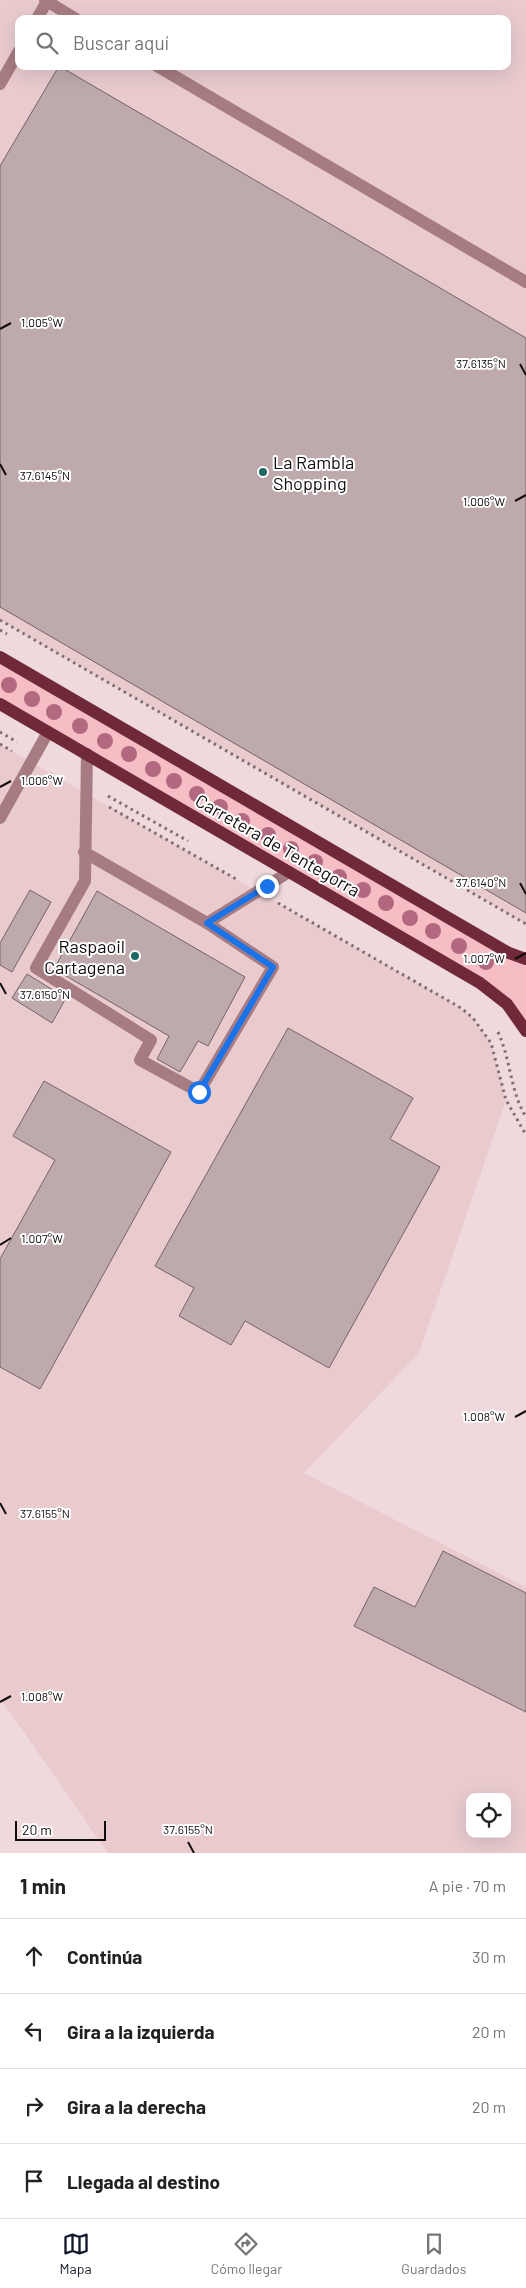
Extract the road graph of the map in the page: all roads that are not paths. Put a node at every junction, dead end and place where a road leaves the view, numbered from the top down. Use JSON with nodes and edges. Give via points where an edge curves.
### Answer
{"nodes":[{"id":1,"x":46,"y":1,"type":"edge"},
{"id":2,"x":39,"y":15,"type":"edge"},
{"id":3,"x":69,"y":15,"type":"edge"},
{"id":4,"x":15,"y":58,"type":"edge"},
{"id":5,"x":164,"y":70,"type":"edge"},
{"id":6,"x":0,"y":84,"type":"edge"},
{"id":7,"x":526,"y":282,"type":"edge"},
{"id":8,"x":0,"y":657,"type":"edge"},
{"id":9,"x":0,"y":704,"type":"edge"},
{"id":10,"x":48,"y":732,"type":"junction"},
{"id":11,"x":86,"y":754,"type":"junction"},
{"id":12,"x":0,"y":818,"type":"edge"},
{"id":13,"x":84,"y":852,"type":"junction"},
{"id":14,"x":289,"y":872,"type":"junction"},
{"id":15,"x":207,"y":923,"type":"junction"},
{"id":16,"x":526,"y":959,"type":"edge"},
{"id":17,"x":526,"y":1031,"type":"edge"}],
"edges":[{"from":1,"to":2,"type":"lane"},
{"from":1,"to":3,"type":"lane"},
{"from":4,"to":6,"type":"lane"},
{"from":5,"to":7,"type":"lane"},
{"from":8,"to":16,"type":"main road","name":"Carretera de Tentegorra","via":[[509,953]]},
{"from":9,"to":10,"type":"main road","name":"Carretera de Tentegorra"},
{"from":10,"to":11,"type":"main road","name":"Carretera de Tentegorra"},
{"from":10,"to":12,"type":"lane"},
{"from":11,"to":13,"type":"lane"},
{"from":11,"to":14,"type":"main road","name":"Carretera de Tentegorra"},
{"from":13,"to":15,"type":"lane"},
{"from":13,"to":15,"type":"lane","via":[[86,881],[36,968],[151,1040],[140,1060],[199,1092],[273,967]]},
{"from":14,"to":15,"type":"lane"},
{"from":14,"to":17,"type":"main road","name":"Carretera de Tentegorra","via":[[489,989],[507,1004]]}]}
